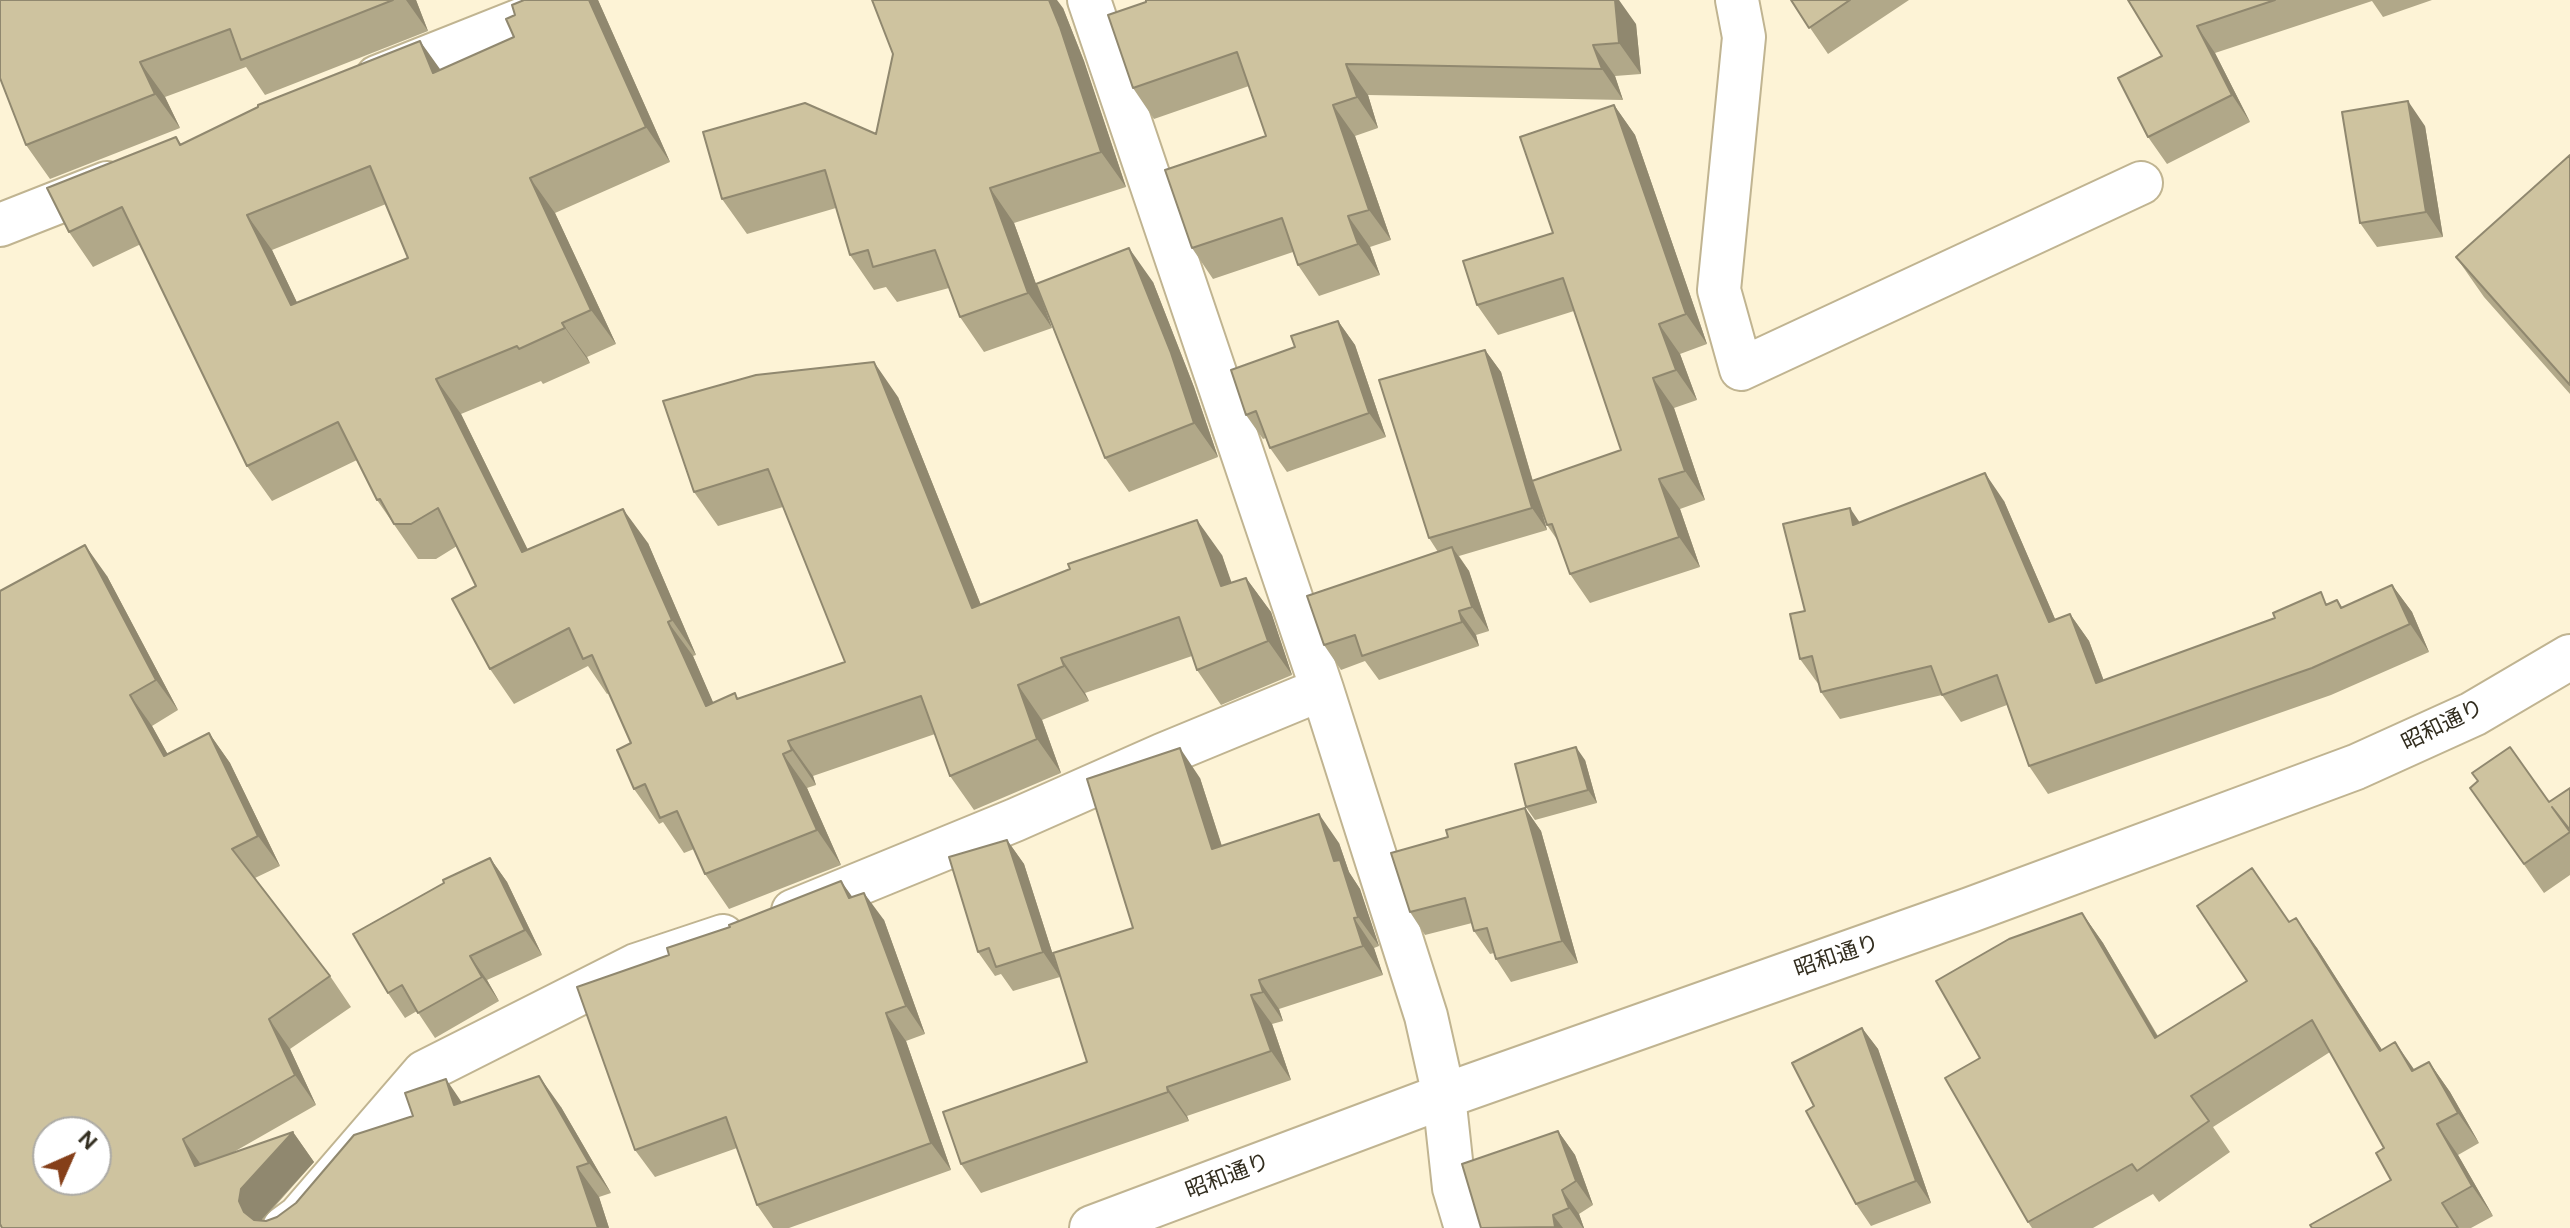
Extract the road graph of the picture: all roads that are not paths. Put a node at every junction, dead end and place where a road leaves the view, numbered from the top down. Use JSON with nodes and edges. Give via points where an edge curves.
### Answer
{"nodes":[{"id":1,"x":571,"y":0,"type":"edge"},
{"id":2,"x":1089,"y":0,"type":"edge"},
{"id":3,"x":1737,"y":0,"type":"edge"},
{"id":4,"x":337,"y":92,"type":"edge"},
{"id":5,"x":146,"y":167,"type":"edge"},
{"id":6,"x":2141,"y":183,"type":"dead end"},
{"id":7,"x":0,"y":225,"type":"edge"},
{"id":8,"x":2570,"y":657,"type":"edge"},
{"id":9,"x":1322,"y":689,"type":"junction"},
{"id":10,"x":1444,"y":1096,"type":"junction"},
{"id":11,"x":284,"y":1228,"type":"edge"},
{"id":12,"x":1092,"y":1228,"type":"edge"},
{"id":13,"x":1466,"y":1228,"type":"edge"}],
"edges":[{"from":1,"to":4,"type":"street"},
{"from":2,"to":9,"type":"street"},
{"from":3,"to":6,"type":"street","via":[[1744,37],[1719,290],[1741,369]]},
{"from":5,"to":7,"type":"street"},
{"from":8,"to":10,"type":"street","name":"昭和通り","via":[[2473,714],[2356,767]]},
{"from":9,"to":10,"type":"street","via":[[1426,1016]]},
{"from":9,"to":11,"type":"street","via":[[765,922],[636,965],[424,1072]]},
{"from":10,"to":12,"type":"street","name":"昭和通り"},
{"from":10,"to":13,"type":"street","via":[[1454,1188]]}]}
